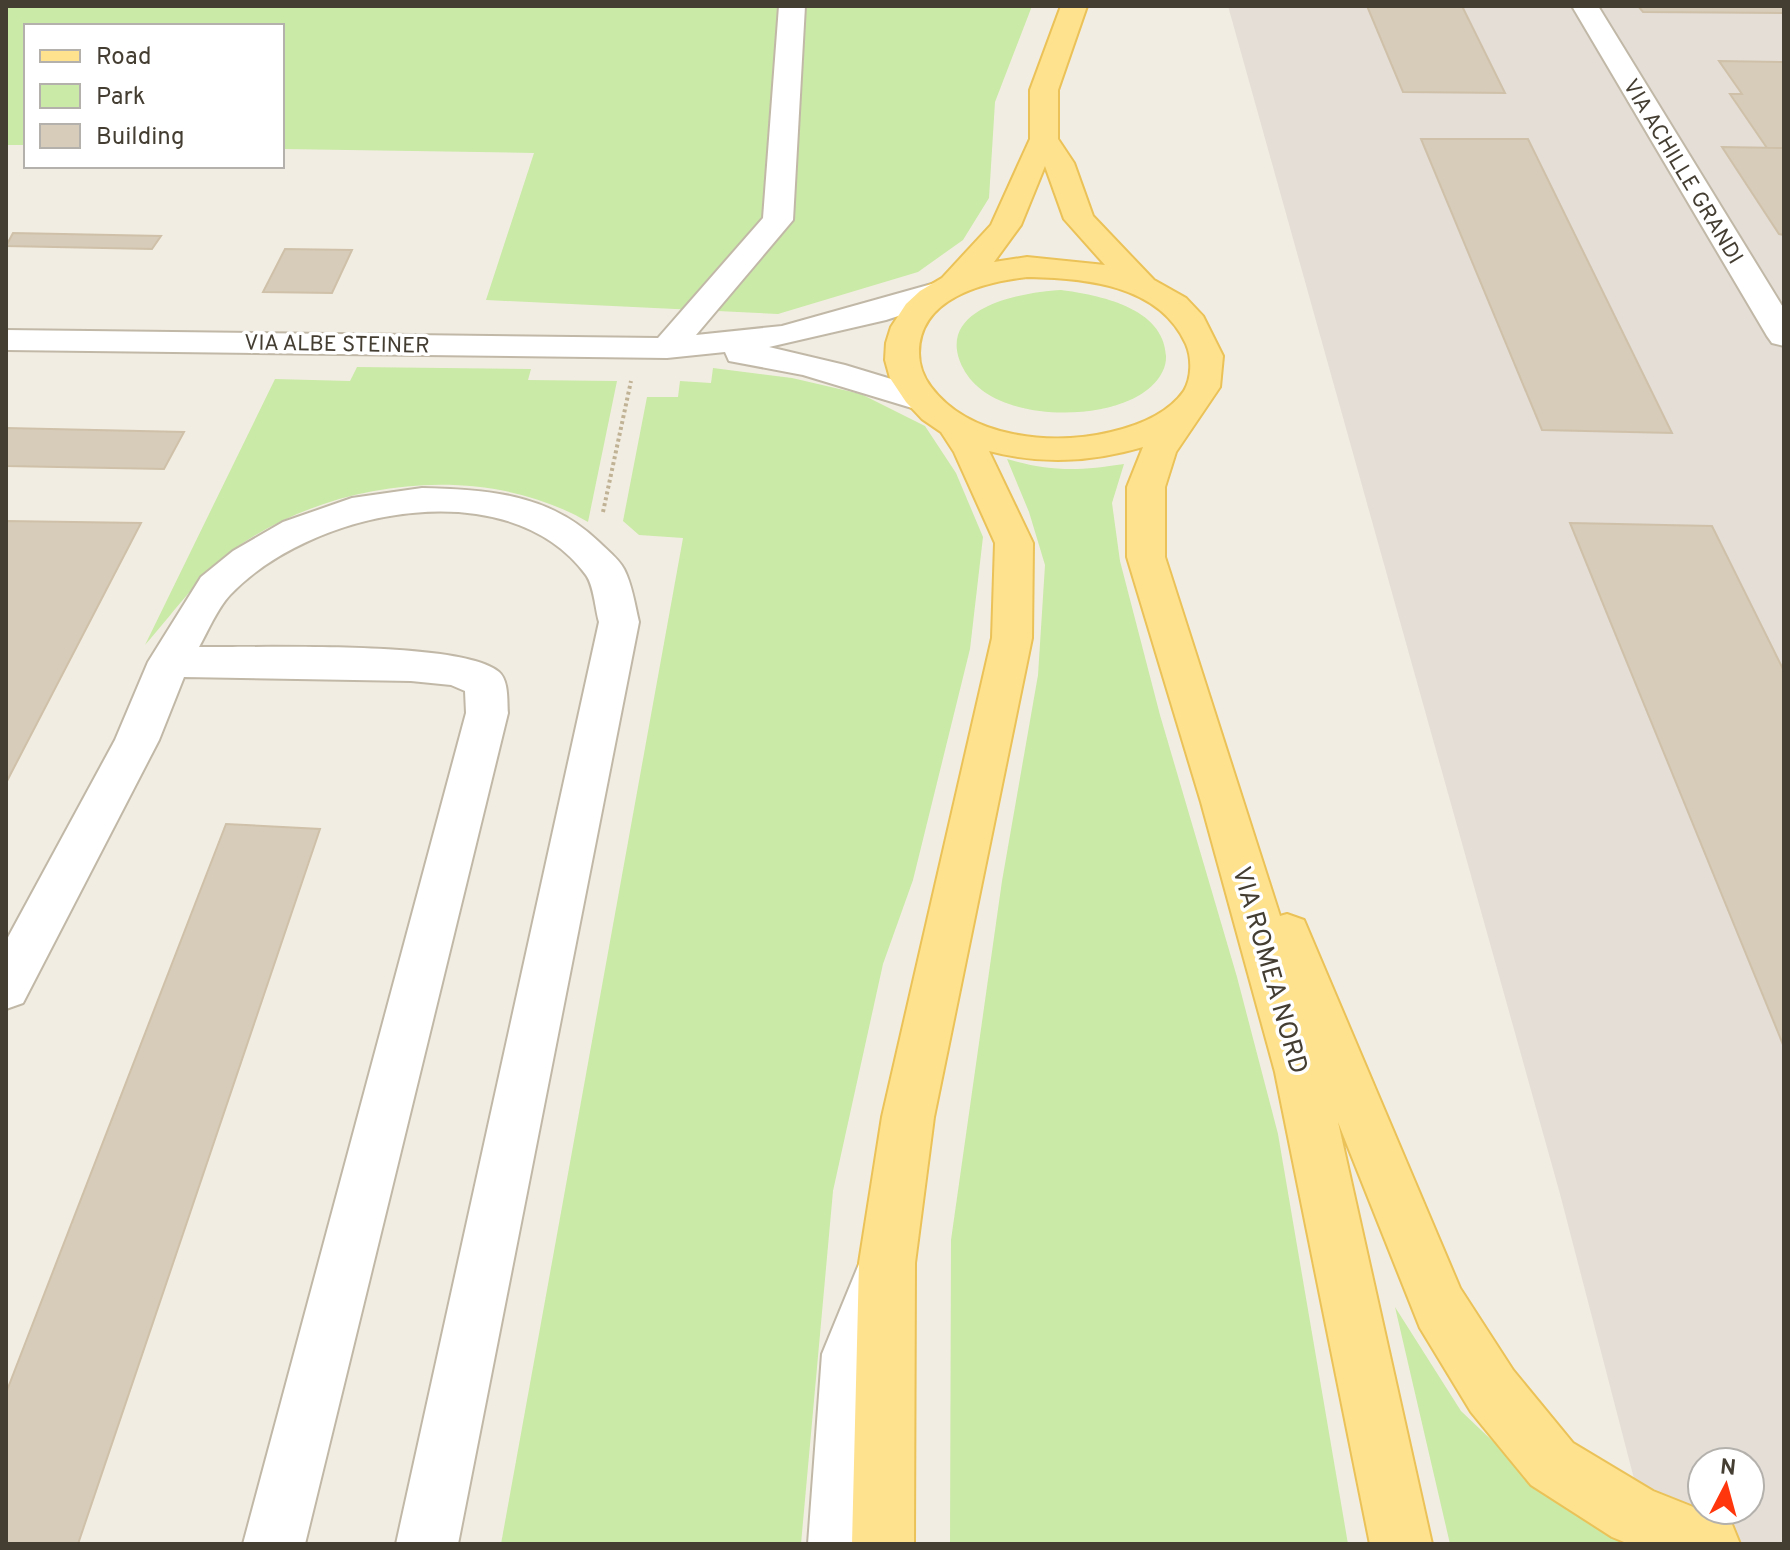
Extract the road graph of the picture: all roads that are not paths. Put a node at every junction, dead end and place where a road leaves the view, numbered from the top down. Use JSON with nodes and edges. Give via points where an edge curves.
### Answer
{"nodes":[{"id":1,"x":792,"y":6,"type":"edge"},
{"id":2,"x":1074,"y":6,"type":"edge"},
{"id":3,"x":1585,"y":6,"type":"edge"},
{"id":4,"x":1044,"y":139,"type":"junction"},
{"id":5,"x":1144,"y":287,"type":"junction"},
{"id":6,"x":946,"y":288,"type":"junction"},
{"id":7,"x":1784,"y":336,"type":"edge"},
{"id":8,"x":6,"y":340,"type":"edge"},
{"id":9,"x":653,"y":348,"type":"junction"},
{"id":10,"x":1186,"y":411,"type":"junction"},
{"id":11,"x":938,"y":412,"type":"junction"},
{"id":12,"x":169,"y":662,"type":"junction"},
{"id":13,"x":1223,"y":802,"type":"junction"},
{"id":14,"x":6,"y":988,"type":"edge"},
{"id":15,"x":887,"y":1263,"type":"junction"},
{"id":16,"x":274,"y":1544,"type":"edge"},
{"id":17,"x":427,"y":1544,"type":"edge"},
{"id":18,"x":839,"y":1544,"type":"edge"},
{"id":19,"x":883,"y":1544,"type":"edge"},
{"id":20,"x":1401,"y":1544,"type":"edge"},
{"id":21,"x":1709,"y":1544,"type":"edge"}],
"edges":[{"from":1,"to":9,"type":"street","via":[[778,220]]},
{"from":2,"to":4,"type":"main road","via":[[1044,90]]},
{"from":3,"to":7,"type":"street","name":"VIA ACHILLE GRANDI"},
{"from":4,"to":5,"type":"main road","via":[[1059,163],[1079,219]]},
{"from":4,"to":6,"type":"main road","via":[[1028,165],[1010,218],[985,254]]},
{"from":5,"to":6,"type":"main road","via":[[1108,274],[1041,267],[988,272]]},
{"from":5,"to":10,"type":"main road","via":[[1176,307],[1198,331],[1208,358],[1204,386]]},
{"from":6,"to":9,"type":"street","name":"VIA ALBE STEINER","via":[[782,336]]},
{"from":6,"to":11,"type":"main road","via":[[917,310],[904,331],[900,354],[906,377]]},
{"from":8,"to":9,"type":"street","name":"VIA ALBE STEINER"},
{"from":9,"to":11,"type":"street","name":"VIA ALBE STEINER","via":[[766,356],[838,373]]},
{"from":10,"to":11,"type":"main road","via":[[1151,433],[1105,446],[1053,450],[1000,442]]},
{"from":10,"to":13,"type":"main road","name":"VIA ROMEA NORD","via":[[1158,451],[1146,487],[1146,557]]},
{"from":11,"to":15,"type":"main road","via":[[978,463],[1014,543],[1012,638],[908,1117]]},
{"from":12,"to":14,"type":"street","via":[[137,740]]},
{"from":12,"to":16,"type":"street","via":[[411,666],[457,670],[485,683],[487,713]]},
{"from":12,"to":17,"type":"street","via":[[215,587],[247,560],[296,531],[352,510],[422,500],[518,509],[564,531],[606,572],[619,622]]},
{"from":13,"to":20,"type":"main road","name":"VIA ROMEA NORD","via":[[1301,1072]]},
{"from":13,"to":21,"type":"main road","via":[[1287,935],[1440,1308],[1492,1391],[1552,1464],[1634,1515]]},
{"from":15,"to":18,"type":"street","via":[[851,1354]]},
{"from":15,"to":19,"type":"main road"}]}
